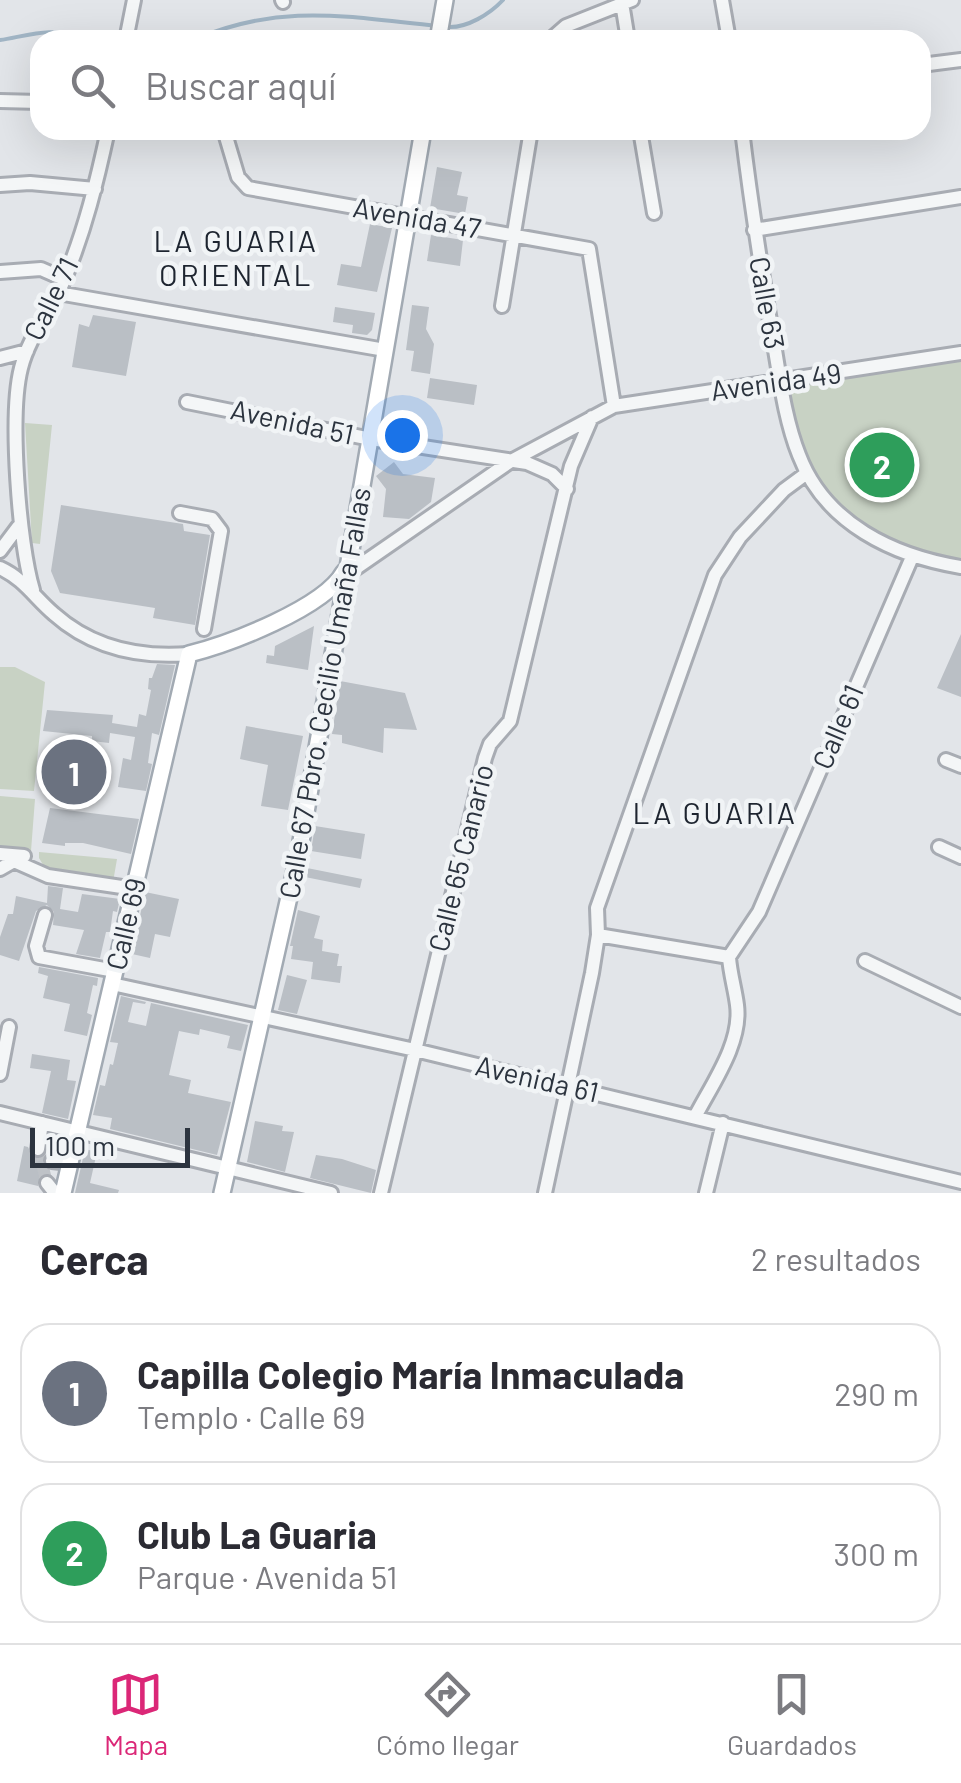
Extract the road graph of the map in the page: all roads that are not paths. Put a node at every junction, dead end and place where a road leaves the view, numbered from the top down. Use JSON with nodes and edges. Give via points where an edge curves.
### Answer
{"nodes":[{"id":1,"x":134,"y":0,"type":"edge"},
{"id":2,"x":722,"y":0,"type":"edge"},
{"id":3,"x":627,"y":2,"type":"edge"},
{"id":4,"x":128,"y":30,"type":"edge"},
{"id":5,"x":561,"y":30,"type":"edge"},
{"id":6,"x":628,"y":30,"type":"edge"},
{"id":7,"x":726,"y":30,"type":"edge"},
{"id":8,"x":961,"y":60,"type":"edge"},
{"id":9,"x":931,"y":64,"type":"edge"},
{"id":10,"x":0,"y":101,"type":"edge"},
{"id":11,"x":30,"y":102,"type":"edge"},
{"id":12,"x":106,"y":140,"type":"edge"},
{"id":13,"x":227,"y":140,"type":"edge"},
{"id":14,"x":421,"y":140,"type":"edge"},
{"id":15,"x":529,"y":140,"type":"edge"},
{"id":16,"x":642,"y":140,"type":"edge"},
{"id":17,"x":743,"y":140,"type":"edge"},
{"id":18,"x":0,"y":185,"type":"edge"},
{"id":19,"x":95,"y":189,"type":"junction"},
{"id":20,"x":961,"y":197,"type":"edge"},
{"id":21,"x":654,"y":213,"type":"dead end"},
{"id":22,"x":408,"y":216,"type":"junction"},
{"id":23,"x":754,"y":230,"type":"junction"},
{"id":24,"x":514,"y":235,"type":"junction"},
{"id":25,"x":0,"y":272,"type":"edge"},
{"id":26,"x":61,"y":286,"type":"junction"},
{"id":27,"x":502,"y":306,"type":"dead end"},
{"id":28,"x":385,"y":350,"type":"junction"},
{"id":29,"x":27,"y":351,"type":"junction"},
{"id":30,"x":961,"y":353,"type":"edge"},
{"id":31,"x":0,"y":358,"type":"edge"},
{"id":32,"x":781,"y":382,"type":"junction"},
{"id":33,"x":187,"y":402,"type":"dead end"},
{"id":34,"x":614,"y":406,"type":"junction"},
{"id":35,"x":592,"y":418,"type":"junction"},
{"id":36,"x":371,"y":439,"type":"junction"},
{"id":37,"x":511,"y":461,"type":"junction"},
{"id":38,"x":807,"y":473,"type":"junction"},
{"id":39,"x":567,"y":489,"type":"junction"},
{"id":40,"x":180,"y":513,"type":"dead end"},
{"id":41,"x":21,"y":520,"type":"junction"},
{"id":42,"x":0,"y":551,"type":"edge"},
{"id":43,"x":912,"y":557,"type":"junction"},
{"id":44,"x":348,"y":567,"type":"junction"},
{"id":45,"x":961,"y":567,"type":"edge"},
{"id":46,"x":0,"y":569,"type":"edge"},
{"id":47,"x":33,"y":590,"type":"junction"},
{"id":48,"x":316,"y":599,"type":"junction"},
{"id":49,"x":339,"y":616,"type":"junction"},
{"id":50,"x":204,"y":628,"type":"dead end"},
{"id":51,"x":188,"y":654,"type":"junction"},
{"id":52,"x":946,"y":760,"type":"dead end"},
{"id":53,"x":961,"y":766,"type":"edge"},
{"id":54,"x":940,"y":847,"type":"dead end"},
{"id":55,"x":0,"y":854,"type":"edge"},
{"id":56,"x":961,"y":857,"type":"edge"},
{"id":57,"x":34,"y":868,"type":"junction"},
{"id":58,"x":0,"y":869,"type":"edge"},
{"id":59,"x":135,"y":889,"type":"junction"},
{"id":60,"x":45,"y":916,"type":"dead end"},
{"id":61,"x":598,"y":935,"type":"junction"},
{"id":62,"x":729,"y":957,"type":"junction"},
{"id":63,"x":865,"y":961,"type":"dead end"},
{"id":64,"x":114,"y":977,"type":"junction"},
{"id":65,"x":961,"y":1007,"type":"edge"},
{"id":66,"x":264,"y":1015,"type":"junction"},
{"id":67,"x":9,"y":1027,"type":"dead end"},
{"id":68,"x":415,"y":1050,"type":"junction"},
{"id":69,"x":0,"y":1074,"type":"edge"},
{"id":70,"x":567,"y":1086,"type":"junction"},
{"id":71,"x":0,"y":1113,"type":"edge"},
{"id":72,"x":695,"y":1116,"type":"junction"},
{"id":73,"x":42,"y":1123,"type":"junction"},
{"id":74,"x":722,"y":1124,"type":"junction"},
{"id":75,"x":77,"y":1132,"type":"junction"},
{"id":76,"x":38,"y":1148,"type":"tunnel mouth"},
{"id":77,"x":52,"y":1161,"type":"dead end"},
{"id":78,"x":70,"y":1163,"type":"junction"},
{"id":79,"x":228,"y":1168,"type":"junction"},
{"id":80,"x":961,"y":1182,"type":"edge"},
{"id":81,"x":55,"y":1190,"type":"edge"},
{"id":82,"x":222,"y":1193,"type":"edge"},
{"id":83,"x":331,"y":1193,"type":"edge"},
{"id":84,"x":381,"y":1193,"type":"edge"},
{"id":85,"x":545,"y":1193,"type":"edge"},
{"id":86,"x":706,"y":1193,"type":"edge"}],
"edges":[{"from":1,"to":4,"type":"street"},
{"from":2,"to":7,"type":"street"},
{"from":3,"to":5,"type":"street"},
{"from":3,"to":6,"type":"street"},
{"from":8,"to":9,"type":"street"},
{"from":10,"to":11,"type":"street"},
{"from":12,"to":19,"type":"street","name":"Calle 71"},
{"from":13,"to":22,"type":"street","name":"Avenida 47","via":[[248,188]]},
{"from":14,"to":22,"type":"main road","name":"Calle 67 Pbro. Cecilio Umaña Fallas"},
{"from":15,"to":24,"type":"street"},
{"from":16,"to":21,"type":"street"},
{"from":17,"to":23,"type":"street","name":"Calle 63"},
{"from":18,"to":19,"type":"street"},
{"from":19,"to":26,"type":"street","name":"Calle 71"},
{"from":20,"to":23,"type":"street"},
{"from":22,"to":24,"type":"street","name":"Avenida 47"},
{"from":22,"to":28,"type":"main road","name":"Calle 67 Pbro. Cecilio Umaña Fallas"},
{"from":23,"to":32,"type":"street","name":"Calle 63"},
{"from":24,"to":27,"type":"street"},
{"from":24,"to":34,"type":"street","name":"Avenida 47","via":[[591,252]]},
{"from":25,"to":26,"type":"street","via":[[40,269]]},
{"from":26,"to":28,"type":"street"},
{"from":26,"to":29,"type":"street","name":"Calle 71"},
{"from":28,"to":36,"type":"main road","name":"Calle 67 Pbro. Cecilio Umaña Fallas"},
{"from":29,"to":31,"type":"street"},
{"from":29,"to":41,"type":"street","name":"Calle 71","via":[[17,390]]},
{"from":30,"to":32,"type":"street","name":"Avenida 49"},
{"from":32,"to":34,"type":"street","name":"Avenida 49"},
{"from":32,"to":38,"type":"street","name":"Calle 63"},
{"from":33,"to":36,"type":"street","name":"Avenida 51"},
{"from":34,"to":35,"type":"street","name":"Avenida 49"},
{"from":35,"to":37,"type":"street","name":"Avenida 49"},
{"from":35,"to":39,"type":"street","name":"Calle 65 Canario","via":[[574,454]]},
{"from":36,"to":37,"type":"street","name":"Avenida 51"},
{"from":36,"to":44,"type":"main road","name":"Calle 67 Pbro. Cecilio Umaña Fallas"},
{"from":37,"to":39,"type":"street","name":"Avenida 51","via":[[539,467]]},
{"from":37,"to":44,"type":"street","name":"Avenida 49"},
{"from":38,"to":43,"type":"street","via":[[858,528]]},
{"from":38,"to":61,"type":"street","via":[[740,537],[715,575],[597,908]]},
{"from":39,"to":68,"type":"street","name":"Calle 65 Canario","via":[[510,721],[486,758]]},
{"from":40,"to":50,"type":"street","via":[[212,519],[221,532]]},
{"from":41,"to":42,"type":"street"},
{"from":41,"to":47,"type":"street","name":"Calle 71"},
{"from":43,"to":45,"type":"street"},
{"from":43,"to":62,"type":"street","name":"Calle 61","via":[[759,912]]},
{"from":44,"to":48,"type":"main road"},
{"from":44,"to":49,"type":"main road","name":"Calle 67 Pbro. Cecilio Umaña Fallas"},
{"from":46,"to":47,"type":"street"},
{"from":47,"to":51,"type":"street","via":[[50,612],[96,642],[144,654]]},
{"from":48,"to":49,"type":"main road","via":[[332,598]]},
{"from":48,"to":51,"type":"main road","via":[[251,633]]},
{"from":49,"to":66,"type":"main road","name":"Calle 67 Pbro. Cecilio Umaña Fallas"},
{"from":51,"to":59,"type":"main road","name":"Calle 69"},
{"from":52,"to":53,"type":"street"},
{"from":54,"to":56,"type":"street"},
{"from":55,"to":57,"type":"street","via":[[30,857]]},
{"from":57,"to":58,"type":"street","via":[[14,861]]},
{"from":57,"to":59,"type":"street"},
{"from":59,"to":64,"type":"main road","name":"Calle 69"},
{"from":60,"to":64,"type":"street","name":"Avenida 61","via":[[39,957]]},
{"from":61,"to":62,"type":"street"},
{"from":61,"to":70,"type":"street"},
{"from":62,"to":72,"type":"street","via":[[736,1027]]},
{"from":63,"to":65,"type":"street"},
{"from":64,"to":66,"type":"street","name":"Avenida 61"},
{"from":64,"to":75,"type":"main road","name":"Calle 69"},
{"from":66,"to":68,"type":"street","name":"Avenida 61"},
{"from":66,"to":79,"type":"main road","name":"Calle 67 Pbro. Cecilio Umaña Fallas"},
{"from":67,"to":69,"type":"street"},
{"from":68,"to":70,"type":"street","name":"Avenida 61"},
{"from":68,"to":84,"type":"street","name":"Calle 65 Canario"},
{"from":70,"to":72,"type":"street","name":"Avenida 61"},
{"from":70,"to":85,"type":"street"},
{"from":71,"to":73,"type":"street"},
{"from":72,"to":74,"type":"street","name":"Avenida 61"},
{"from":73,"to":75,"type":"street"},
{"from":73,"to":76,"type":"street"},
{"from":74,"to":80,"type":"street","name":"Avenida 61"},
{"from":74,"to":86,"type":"street"},
{"from":75,"to":78,"type":"main road","name":"Calle 69"},
{"from":75,"to":79,"type":"street"},
{"from":77,"to":78,"type":"street"},
{"from":78,"to":81,"type":"main road","name":"Calle 69"},
{"from":79,"to":82,"type":"main road","name":"Calle 67 Pbro. Cecilio Umaña Fallas"},
{"from":79,"to":83,"type":"street"}]}
